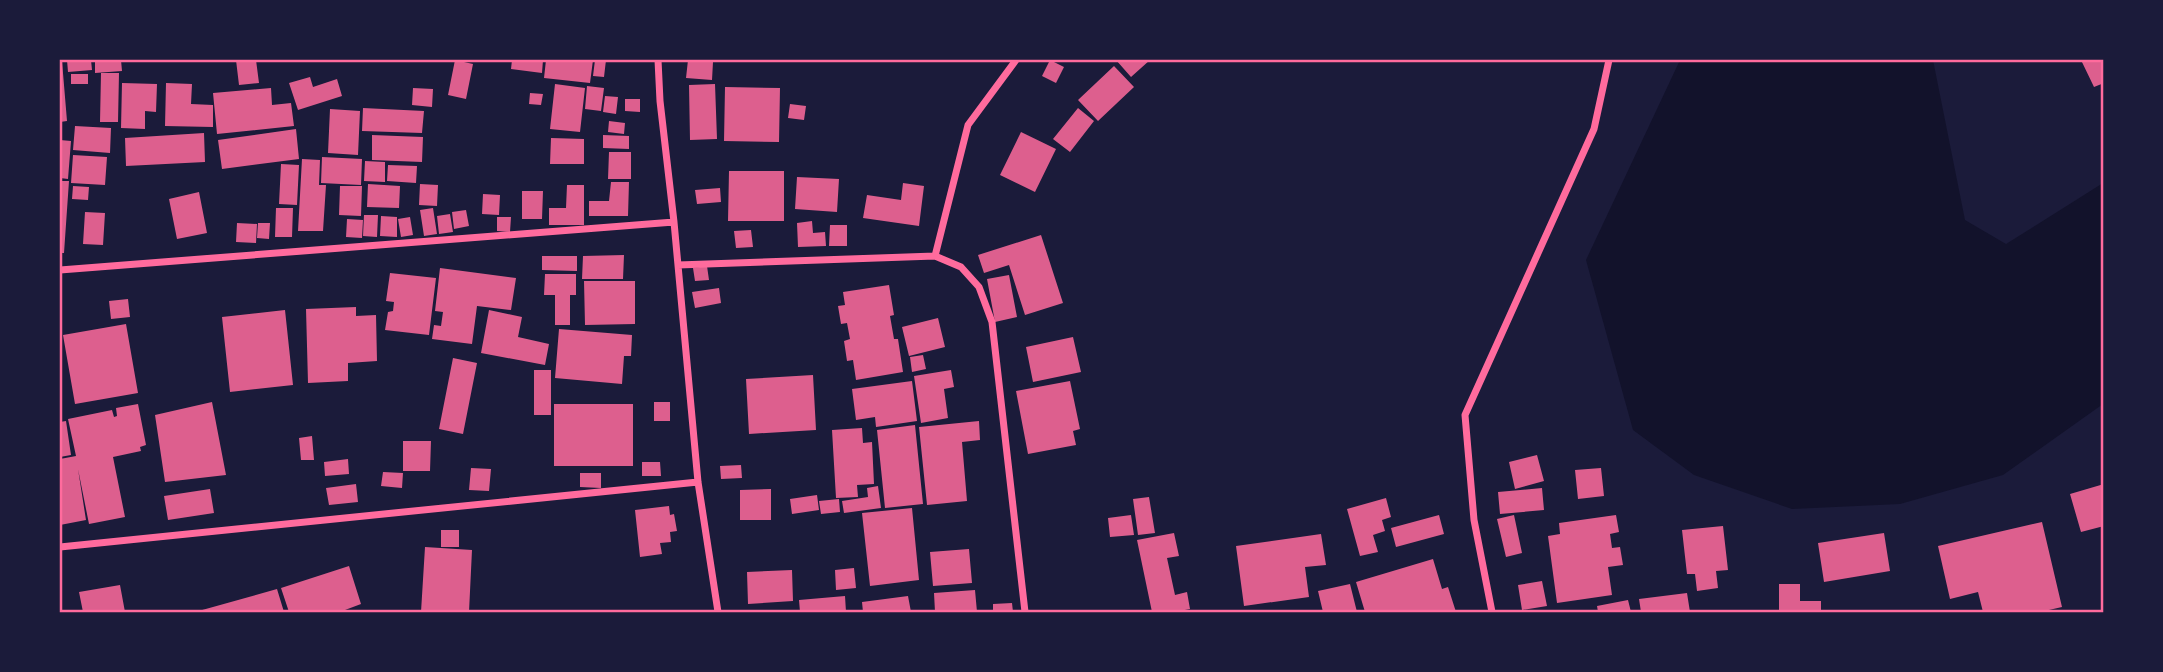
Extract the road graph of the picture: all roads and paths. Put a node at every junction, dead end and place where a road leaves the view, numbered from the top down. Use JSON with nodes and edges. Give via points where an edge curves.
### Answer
{"nodes":[{"id":1,"x":658,"y":60,"type":"edge"},
{"id":2,"x":1016,"y":60,"type":"edge"},
{"id":3,"x":1609,"y":60,"type":"edge"},
{"id":4,"x":674,"y":222,"type":"junction"},
{"id":5,"x":935,"y":256,"type":"junction"},
{"id":6,"x":678,"y":265,"type":"junction"},
{"id":7,"x":60,"y":270,"type":"edge"},
{"id":8,"x":698,"y":482,"type":"junction"},
{"id":9,"x":60,"y":547,"type":"edge"},
{"id":10,"x":718,"y":612,"type":"edge"},
{"id":11,"x":1025,"y":612,"type":"edge"},
{"id":12,"x":1492,"y":612,"type":"edge"}],
"edges":[{"from":1,"to":4,"type":"street"},
{"from":2,"to":5,"type":"street","via":[[968,125]]},
{"from":3,"to":12,"type":"street","via":[[1594,129],[1465,415],[1474,520]]},
{"from":4,"to":6,"type":"street"},
{"from":4,"to":7,"type":"street"},
{"from":5,"to":6,"type":"street"},
{"from":5,"to":11,"type":"street","via":[[961,267],[979,287],[992,322]]},
{"from":6,"to":8,"type":"street"},
{"from":8,"to":9,"type":"street"},
{"from":8,"to":10,"type":"street"}]}
